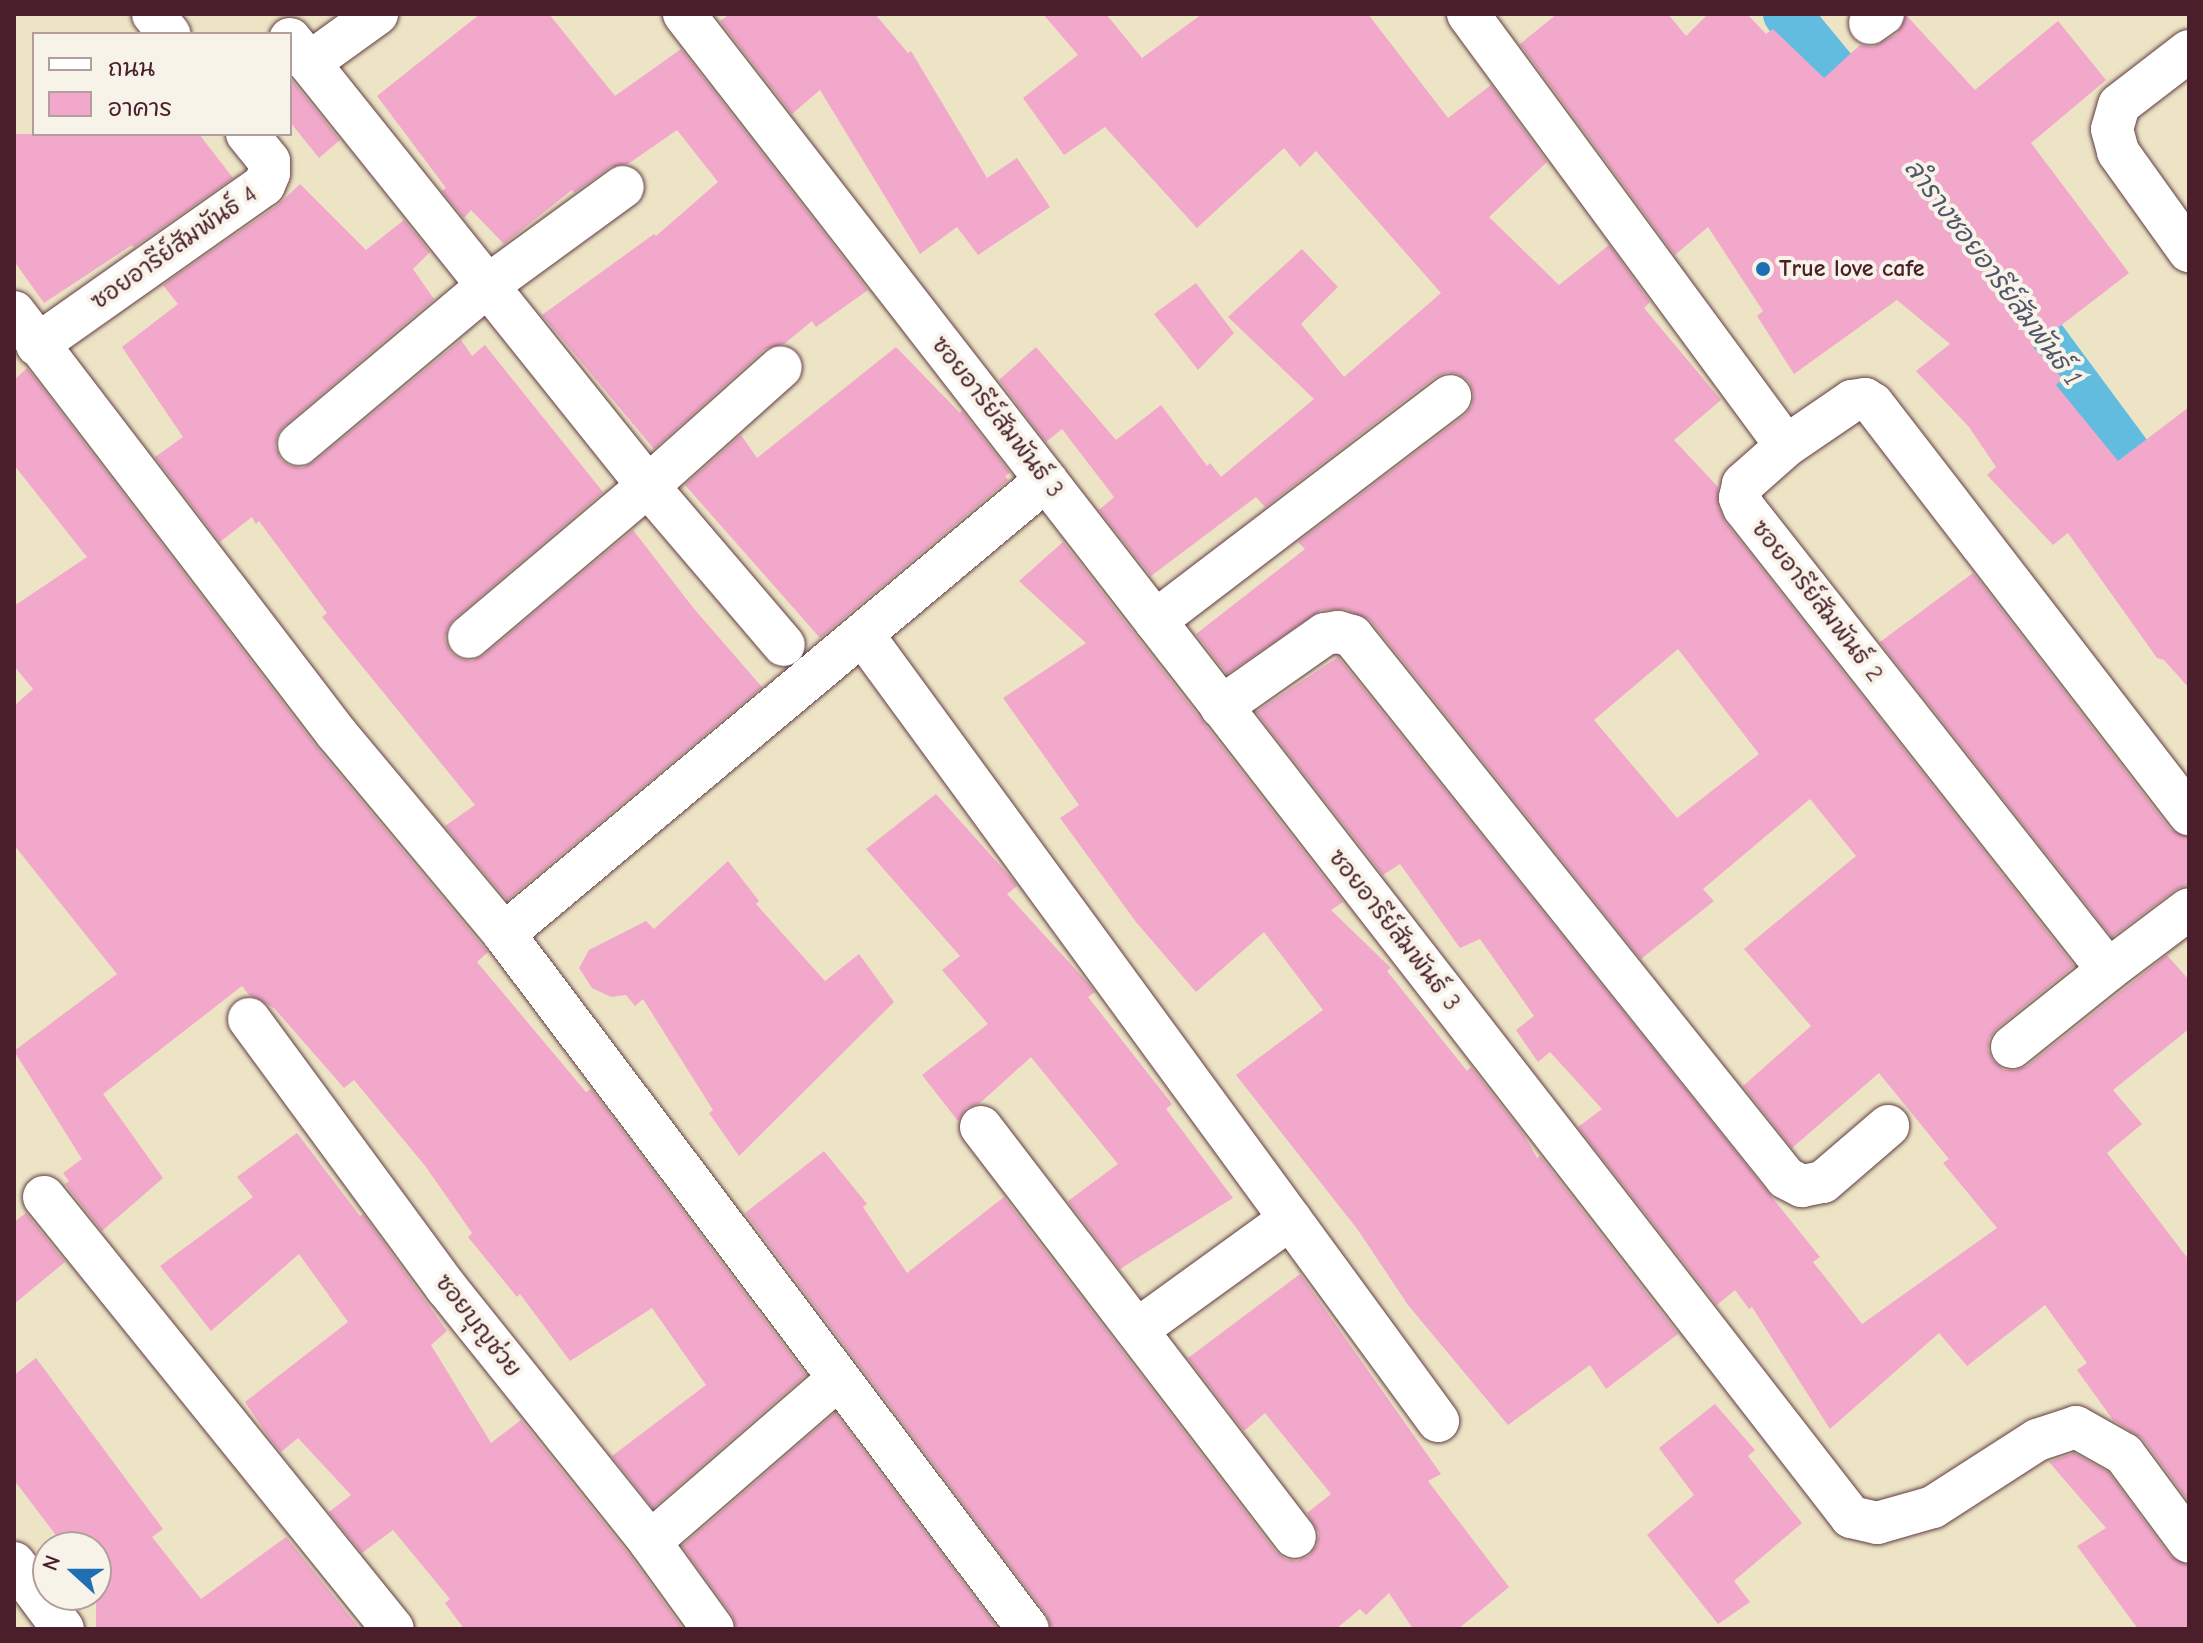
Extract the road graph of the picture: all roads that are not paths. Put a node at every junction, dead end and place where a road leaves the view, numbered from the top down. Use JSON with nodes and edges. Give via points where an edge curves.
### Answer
{"nodes":[{"id":1,"x":153,"y":14,"type":"edge"},
{"id":2,"x":270,"y":14,"type":"edge"},
{"id":3,"x":377,"y":14,"type":"edge"},
{"id":4,"x":684,"y":14,"type":"edge"},
{"id":5,"x":1468,"y":14,"type":"edge"},
{"id":6,"x":167,"y":32,"type":"edge"},
{"id":7,"x":285,"y":32,"type":"edge"},
{"id":8,"x":295,"y":45,"type":"edge"},
{"id":9,"x":2189,"y":51,"type":"edge"},
{"id":10,"x":249,"y":136,"type":"edge"},
{"id":11,"x":623,"y":187,"type":"dead end"},
{"id":12,"x":2189,"y":251,"type":"edge"},
{"id":13,"x":487,"y":286,"type":"junction"},
{"id":14,"x":22,"y":327,"type":"edge"},
{"id":15,"x":781,"y":367,"type":"dead end"},
{"id":16,"x":1450,"y":396,"type":"dead end"},
{"id":17,"x":299,"y":444,"type":"dead end"},
{"id":18,"x":1786,"y":446,"type":"junction"},
{"id":19,"x":1046,"y":480,"type":"junction"},
{"id":20,"x":648,"y":486,"type":"junction"},
{"id":21,"x":1155,"y":621,"type":"junction"},
{"id":22,"x":863,"y":635,"type":"junction"},
{"id":23,"x":469,"y":637,"type":"dead end"},
{"id":24,"x":784,"y":645,"type":"dead end"},
{"id":25,"x":1221,"y":707,"type":"junction"},
{"id":26,"x":2189,"y":814,"type":"edge"},
{"id":27,"x":2189,"y":909,"type":"edge"},
{"id":28,"x":504,"y":934,"type":"junction"},
{"id":29,"x":2108,"y":970,"type":"junction"},
{"id":30,"x":249,"y":1019,"type":"dead end"},
{"id":31,"x":2012,"y":1047,"type":"dead end"},
{"id":32,"x":1888,"y":1126,"type":"dead end"},
{"id":33,"x":981,"y":1127,"type":"dead end"},
{"id":34,"x":44,"y":1197,"type":"dead end"},
{"id":35,"x":1290,"y":1219,"type":"junction"},
{"id":36,"x":1138,"y":1329,"type":"junction"},
{"id":37,"x":838,"y":1379,"type":"junction"},
{"id":38,"x":1438,"y":1421,"type":"dead end"},
{"id":39,"x":1295,"y":1537,"type":"dead end"},
{"id":40,"x":650,"y":1542,"type":"junction"},
{"id":41,"x":2189,"y":1542,"type":"edge"},
{"id":42,"x":20,"y":1584,"type":"edge"},
{"id":43,"x":63,"y":1629,"type":"edge"},
{"id":44,"x":393,"y":1629,"type":"edge"},
{"id":45,"x":713,"y":1629,"type":"edge"},
{"id":46,"x":1028,"y":1629,"type":"edge"}],
"edges":[{"from":1,"to":6,"type":"street"},
{"from":2,"to":7,"type":"street"},
{"from":3,"to":8,"type":"street"},
{"from":4,"to":19,"type":"street","name":"ซอยอารีย์สัมพันธ์ 3"},
{"from":5,"to":18,"type":"street"},
{"from":8,"to":13,"type":"street"},
{"from":9,"to":12,"type":"street","via":[[2119,105],[2112,129],[2118,152]]},
{"from":10,"to":14,"type":"street","name":"ซอยอารีย์สัมพันธ์ 4","via":[[269,161],[264,185]]},
{"from":11,"to":13,"type":"street"},
{"from":13,"to":17,"type":"street"},
{"from":13,"to":20,"type":"street"},
{"from":14,"to":28,"type":"street","via":[[337,734]]},
{"from":15,"to":20,"type":"street"},
{"from":16,"to":21,"type":"street"},
{"from":18,"to":26,"type":"street","via":[[1852,401],[1873,404]]},
{"from":18,"to":29,"type":"street","name":"ซอยอารีย์สัมพันธ์ 2","via":[[1743,484],[1744,508]]},
{"from":19,"to":21,"type":"street","name":"ซอยอารีย์สัมพันธ์ 3"},
{"from":19,"to":22,"type":"street"},
{"from":20,"to":23,"type":"street"},
{"from":20,"to":24,"type":"street"},
{"from":21,"to":25,"type":"street","name":"ซอยอารีย์สัมพันธ์ 3"},
{"from":22,"to":28,"type":"street"},
{"from":22,"to":35,"type":"street"},
{"from":25,"to":32,"type":"street","via":[[1325,634],[1352,636],[1786,1178],[1802,1186],[1823,1182]]},
{"from":25,"to":41,"type":"street","name":"ซอยอารีย์สัมพันธ์ 3","via":[[1851,1517],[1877,1523],[1933,1507],[2037,1440],[2076,1427],[2124,1454]]},
{"from":27,"to":29,"type":"street"},
{"from":28,"to":37,"type":"street"},
{"from":29,"to":31,"type":"street"},
{"from":30,"to":40,"type":"street","name":"ซอยบุญช่วย","via":[[446,1287]]},
{"from":33,"to":36,"type":"street"},
{"from":34,"to":44,"type":"street"},
{"from":35,"to":36,"type":"street"},
{"from":35,"to":38,"type":"street"},
{"from":36,"to":39,"type":"street"},
{"from":37,"to":40,"type":"street"},
{"from":37,"to":46,"type":"street"},
{"from":40,"to":45,"type":"street","name":"ซอยบุญช่วย"},
{"from":42,"to":43,"type":"street"}]}
